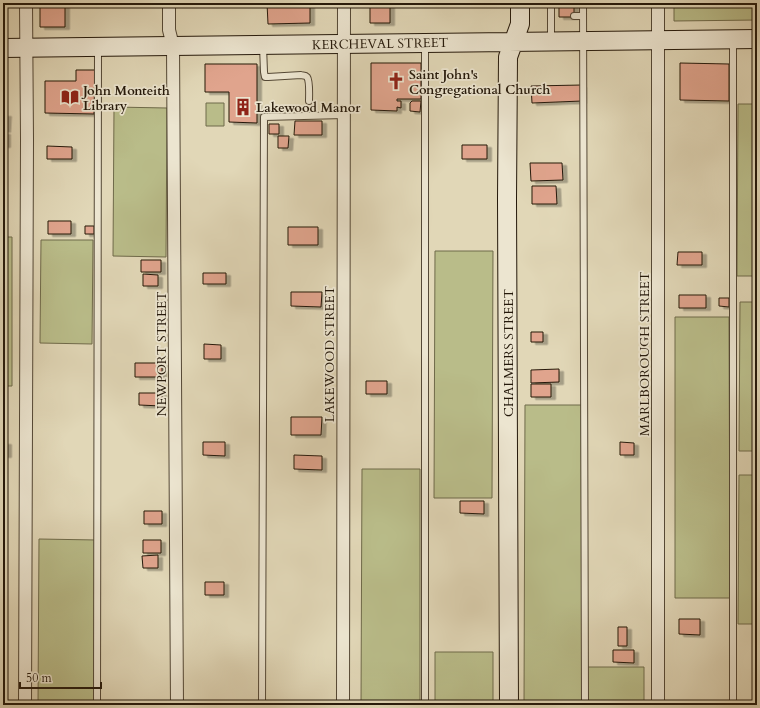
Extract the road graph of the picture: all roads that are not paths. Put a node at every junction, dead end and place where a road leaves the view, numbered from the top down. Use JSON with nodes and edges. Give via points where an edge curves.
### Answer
{"nodes":[{"id":1,"x":26,"y":3,"type":"edge"},
{"id":2,"x":169,"y":3,"type":"edge"},
{"id":3,"x":344,"y":3,"type":"edge"},
{"id":4,"x":520,"y":3,"type":"edge"},
{"id":5,"x":551,"y":3,"type":"edge"},
{"id":6,"x":582,"y":3,"type":"edge"},
{"id":7,"x":658,"y":3,"type":"edge"},
{"id":8,"x":551,"y":16,"type":"junction"},
{"id":9,"x":559,"y":16,"type":"dead end"},
{"id":10,"x":574,"y":16,"type":"dead end"},
{"id":11,"x":583,"y":16,"type":"junction"},
{"id":12,"x":658,"y":39,"type":"junction"},
{"id":13,"x":733,"y":39,"type":"junction"},
{"id":14,"x":757,"y":39,"type":"edge"},
{"id":15,"x":583,"y":40,"type":"junction"},
{"id":16,"x":514,"y":41,"type":"junction"},
{"id":17,"x":551,"y":41,"type":"junction"},
{"id":18,"x":425,"y":42,"type":"junction"},
{"id":19,"x":344,"y":44,"type":"junction"},
{"id":20,"x":262,"y":45,"type":"junction"},
{"id":21,"x":98,"y":46,"type":"junction"},
{"id":22,"x":173,"y":46,"type":"junction"},
{"id":23,"x":26,"y":47,"type":"junction"},
{"id":24,"x":3,"y":48,"type":"edge"},
{"id":25,"x":309,"y":101,"type":"dead end"},
{"id":26,"x":344,"y":115,"type":"junction"},
{"id":27,"x":25,"y":705,"type":"edge"},
{"id":28,"x":97,"y":705,"type":"edge"},
{"id":29,"x":177,"y":705,"type":"edge"},
{"id":30,"x":262,"y":705,"type":"edge"},
{"id":31,"x":343,"y":705,"type":"edge"},
{"id":32,"x":425,"y":705,"type":"edge"},
{"id":33,"x":509,"y":705,"type":"edge"},
{"id":34,"x":585,"y":705,"type":"edge"},
{"id":35,"x":658,"y":705,"type":"edge"},
{"id":36,"x":733,"y":705,"type":"edge"}],
"edges":[{"from":1,"to":23,"type":"street"},
{"from":2,"to":22,"type":"street","name":"NEWPORT STREET","via":[[169,30]]},
{"from":3,"to":19,"type":"street","name":"LAKEWOOD STREET"},
{"from":4,"to":16,"type":"street","name":"CHALMERS STREET","via":[[520,24]]},
{"from":5,"to":8,"type":"lane"},
{"from":6,"to":11,"type":"lane"},
{"from":7,"to":12,"type":"street","name":"MARLBOROUGH STREET"},
{"from":8,"to":9,"type":"lane"},
{"from":8,"to":17,"type":"lane"},
{"from":10,"to":11,"type":"lane"},
{"from":11,"to":15,"type":"lane"},
{"from":12,"to":13,"type":"street","name":"KERCHEVAL STREET"},
{"from":12,"to":15,"type":"street","name":"KERCHEVAL STREET"},
{"from":12,"to":35,"type":"street","name":"MARLBOROUGH STREET"},
{"from":13,"to":14,"type":"street","name":"KERCHEVAL STREET"},
{"from":13,"to":36,"type":"lane"},
{"from":15,"to":17,"type":"street","name":"KERCHEVAL STREET"},
{"from":15,"to":34,"type":"lane"},
{"from":16,"to":17,"type":"street","name":"KERCHEVAL STREET"},
{"from":16,"to":18,"type":"street","name":"KERCHEVAL STREET"},
{"from":16,"to":33,"type":"street","name":"CHALMERS STREET","via":[[508,57]]},
{"from":18,"to":19,"type":"street","name":"KERCHEVAL STREET"},
{"from":18,"to":32,"type":"lane"},
{"from":19,"to":20,"type":"street","name":"KERCHEVAL STREET"},
{"from":19,"to":26,"type":"street","name":"LAKEWOOD STREET"},
{"from":20,"to":22,"type":"street","name":"KERCHEVAL STREET"},
{"from":20,"to":25,"type":"lane","via":[[265,77],[307,77]]},
{"from":21,"to":22,"type":"street","name":"KERCHEVAL STREET"},
{"from":21,"to":23,"type":"street","name":"KERCHEVAL STREET"},
{"from":21,"to":28,"type":"lane"},
{"from":22,"to":29,"type":"street","name":"NEWPORT STREET"},
{"from":23,"to":24,"type":"street","name":"KERCHEVAL STREET"},
{"from":23,"to":27,"type":"street"},
{"from":26,"to":30,"type":"lane","via":[[264,117]]},
{"from":26,"to":31,"type":"street","name":"LAKEWOOD STREET"}]}
